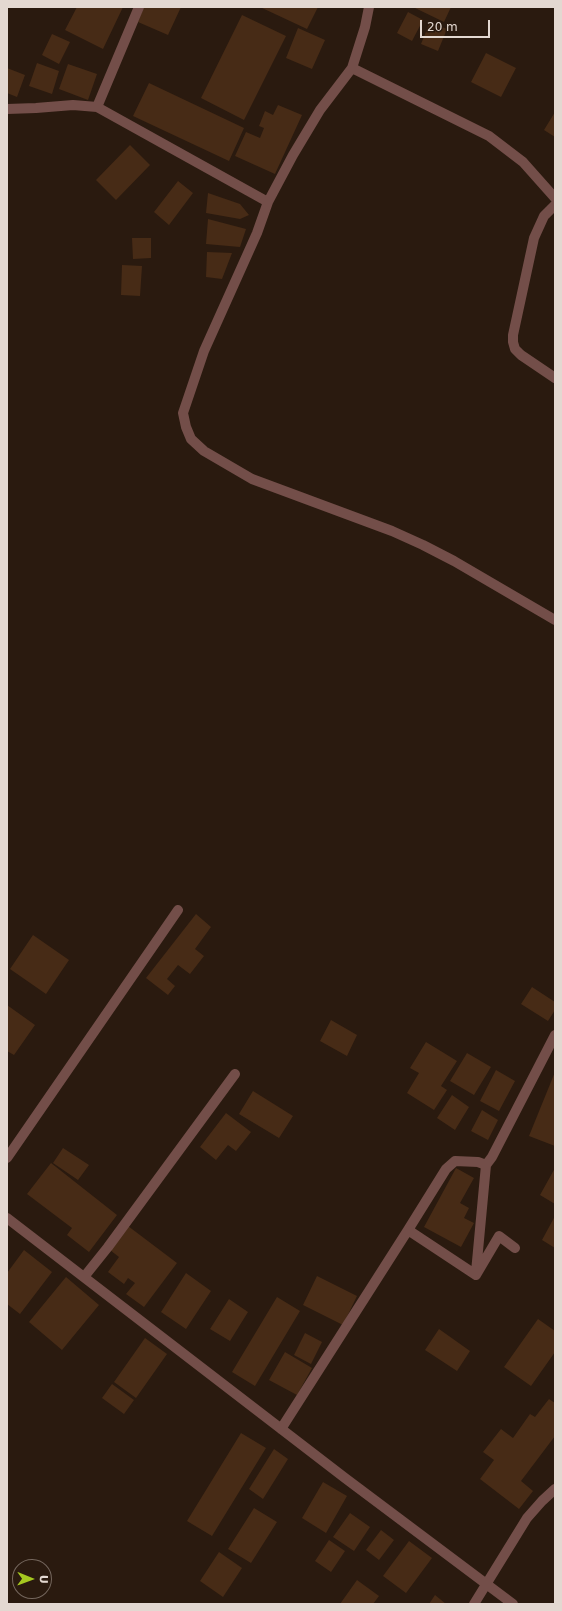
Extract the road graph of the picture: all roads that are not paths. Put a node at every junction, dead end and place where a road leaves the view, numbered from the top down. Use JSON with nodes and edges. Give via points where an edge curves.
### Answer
{"nodes":[{"id":1,"x":139,"y":7,"type":"edge"},
{"id":2,"x":369,"y":7,"type":"edge"},
{"id":3,"x":352,"y":68,"type":"junction"},
{"id":4,"x":97,"y":107,"type":"junction"},
{"id":5,"x":7,"y":109,"type":"edge"},
{"id":6,"x":555,"y":198,"type":"edge"},
{"id":7,"x":268,"y":202,"type":"junction"},
{"id":8,"x":555,"y":205,"type":"edge"},
{"id":9,"x":555,"y":378,"type":"edge"},
{"id":10,"x":555,"y":620,"type":"edge"},
{"id":11,"x":178,"y":910,"type":"dead end"},
{"id":12,"x":555,"y":1034,"type":"edge"},
{"id":13,"x":235,"y":1074,"type":"dead end"},
{"id":14,"x":7,"y":1158,"type":"edge"},
{"id":15,"x":486,"y":1165,"type":"junction"},
{"id":16,"x":7,"y":1219,"type":"edge"},
{"id":17,"x":408,"y":1230,"type":"junction"},
{"id":18,"x":515,"y":1248,"type":"dead end"},
{"id":19,"x":476,"y":1275,"type":"junction"},
{"id":20,"x":84,"y":1277,"type":"junction"},
{"id":21,"x":281,"y":1429,"type":"junction"},
{"id":22,"x":555,"y":1489,"type":"edge"},
{"id":23,"x":486,"y":1584,"type":"junction"},
{"id":24,"x":474,"y":1604,"type":"edge"},
{"id":25,"x":513,"y":1604,"type":"edge"}],
"edges":[{"from":1,"to":4,"type":"street"},
{"from":2,"to":3,"type":"street"},
{"from":3,"to":6,"type":"street","via":[[489,136],[522,162]]},
{"from":3,"to":7,"type":"street","via":[[320,110]]},
{"from":4,"to":5,"type":"street","via":[[73,105]]},
{"from":4,"to":7,"type":"street"},
{"from":7,"to":10,"type":"street","via":[[257,233],[204,351],[183,413],[192,439],[204,451],[252,479],[423,545]]},
{"from":8,"to":9,"type":"street","via":[[544,216],[534,238],[513,342],[521,355]]},
{"from":11,"to":14,"type":"street"},
{"from":12,"to":15,"type":"street"},
{"from":13,"to":20,"type":"street"},
{"from":15,"to":17,"type":"street","via":[[461,1160],[452,1162]]},
{"from":15,"to":19,"type":"street"},
{"from":16,"to":20,"type":"street"},
{"from":17,"to":19,"type":"street"},
{"from":17,"to":21,"type":"street"},
{"from":18,"to":19,"type":"street","via":[[499,1236]]},
{"from":20,"to":21,"type":"street"},
{"from":21,"to":23,"type":"street"},
{"from":22,"to":23,"type":"street","via":[[527,1518]]},
{"from":23,"to":24,"type":"street"},
{"from":23,"to":25,"type":"street"}]}
